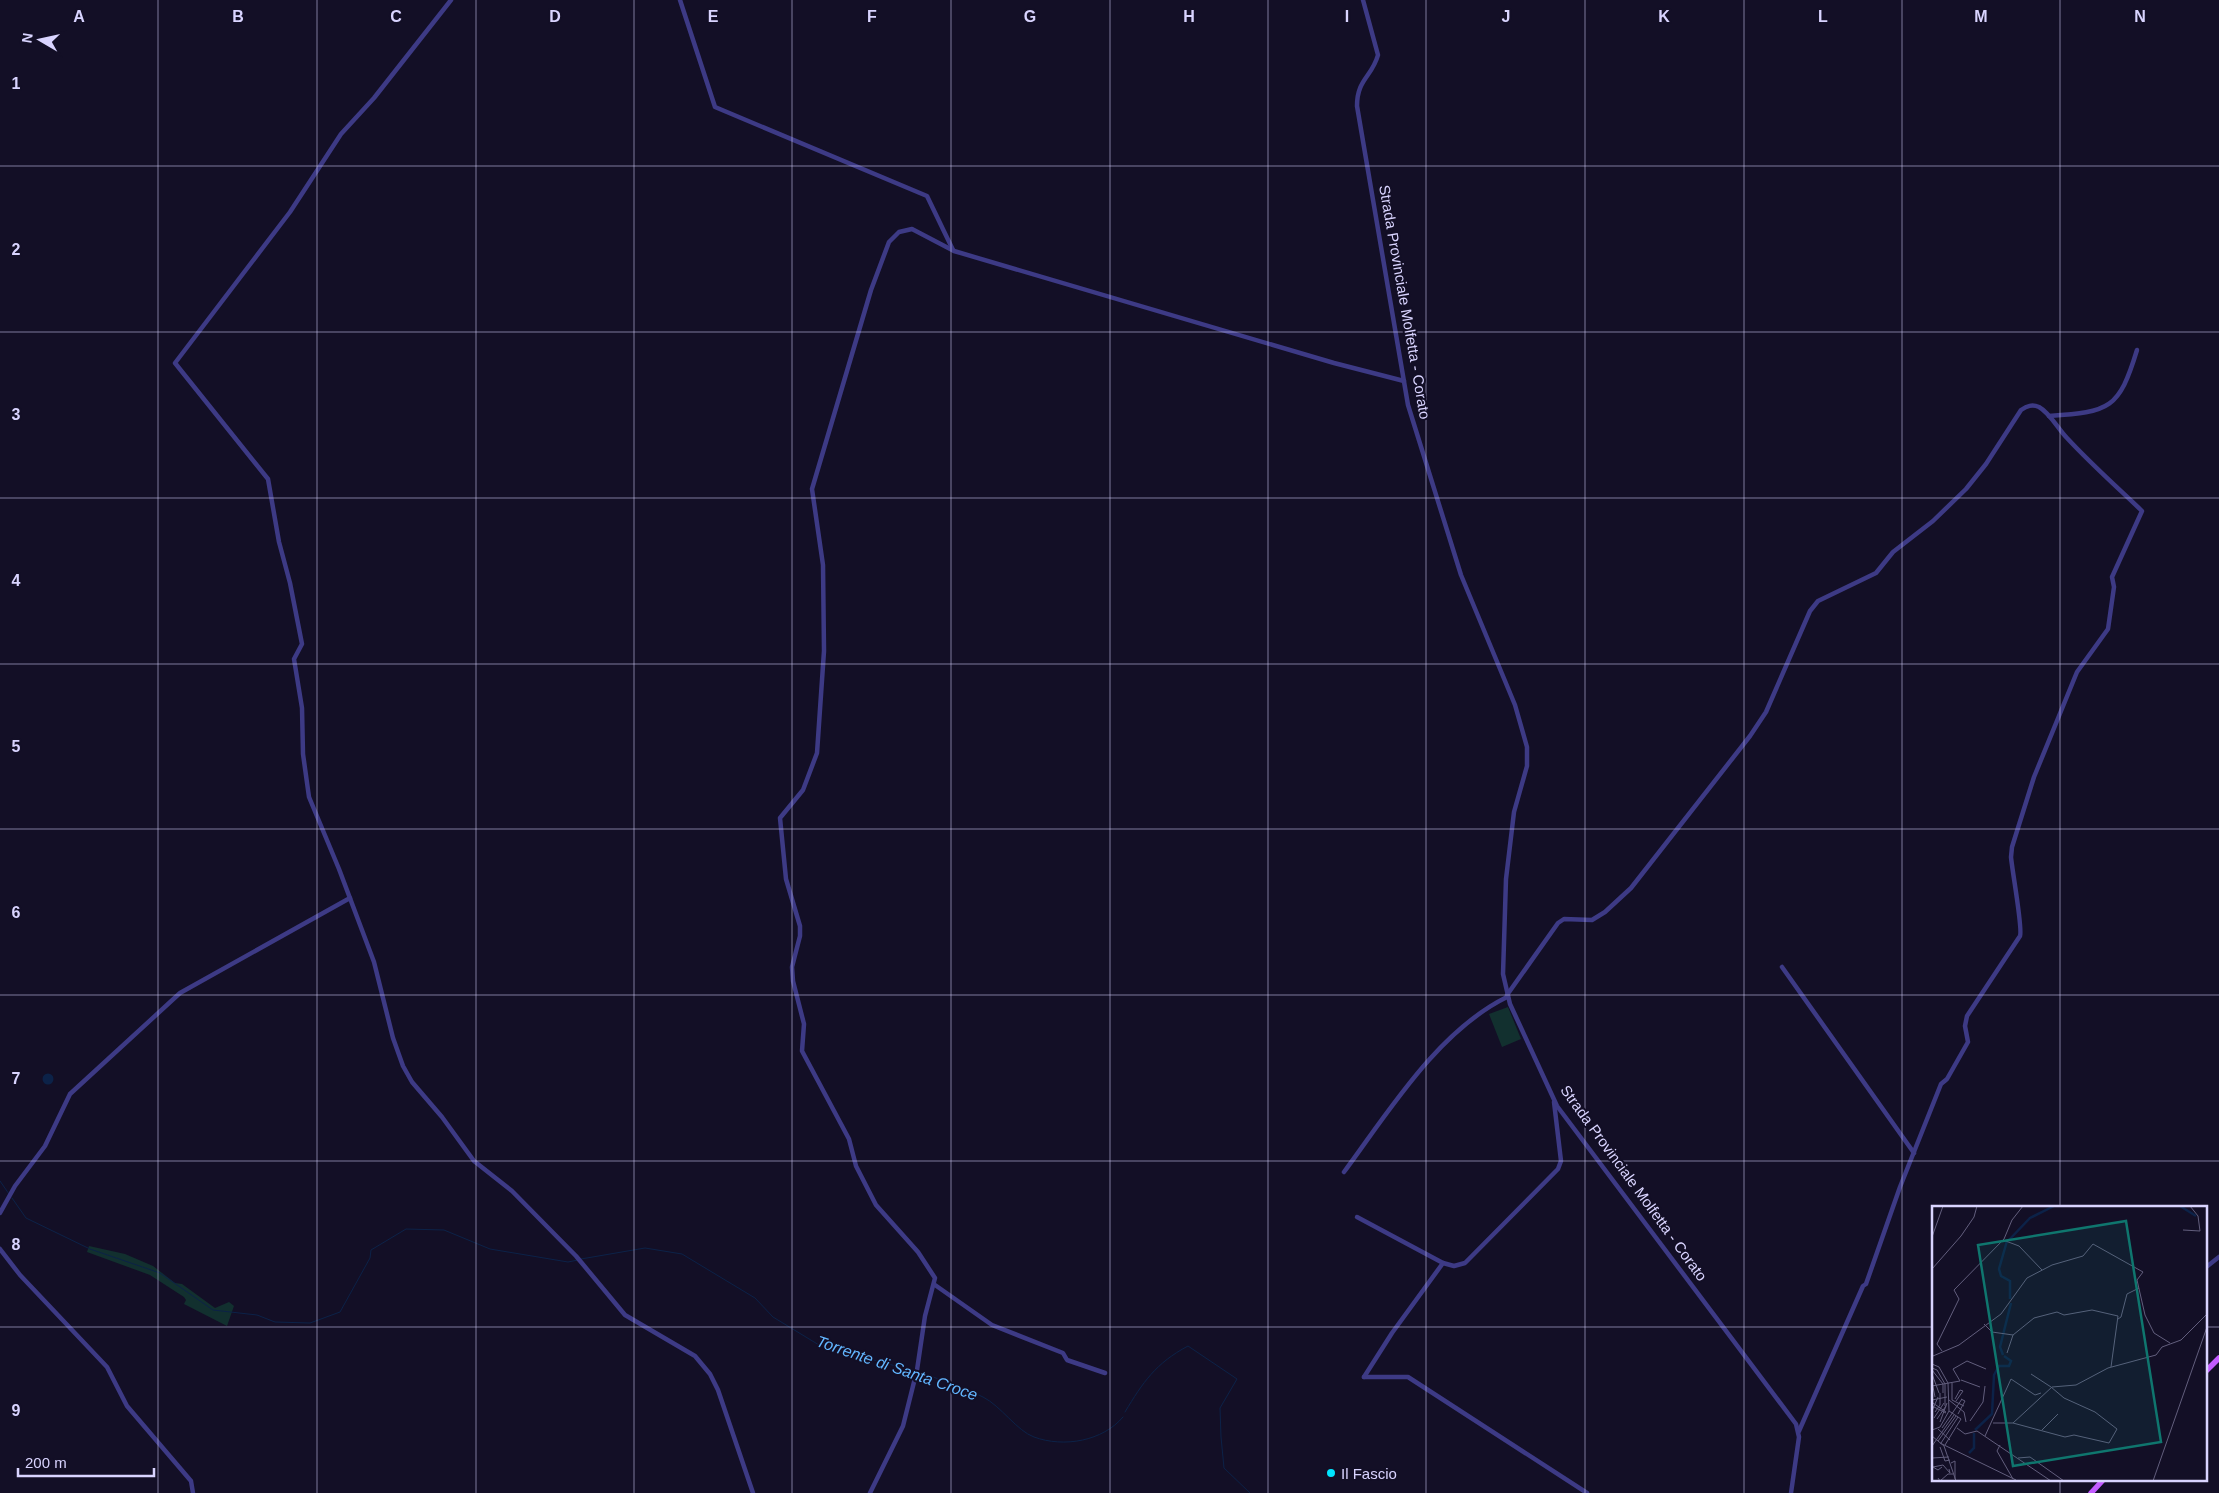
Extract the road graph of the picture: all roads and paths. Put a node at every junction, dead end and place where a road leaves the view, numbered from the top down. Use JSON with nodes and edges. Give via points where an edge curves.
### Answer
{"nodes":[{"id":1,"x":451,"y":0,"type":"edge"},
{"id":2,"x":680,"y":0,"type":"edge"},
{"id":3,"x":1363,"y":0,"type":"edge"},
{"id":4,"x":954,"y":251,"type":"junction"},
{"id":5,"x":2138,"y":350,"type":"dead end"},
{"id":6,"x":1404,"y":381,"type":"junction"},
{"id":7,"x":2049,"y":416,"type":"junction"},
{"id":8,"x":350,"y":898,"type":"junction"},
{"id":9,"x":1782,"y":966,"type":"dead end"},
{"id":10,"x":1507,"y":996,"type":"junction"},
{"id":11,"x":1553,"y":1098,"type":"junction"},
{"id":12,"x":1914,"y":1152,"type":"junction"},
{"id":13,"x":1344,"y":1172,"type":"dead end"},
{"id":14,"x":0,"y":1213,"type":"edge"},
{"id":15,"x":1357,"y":1217,"type":"dead end"},
{"id":16,"x":0,"y":1248,"type":"edge"},
{"id":17,"x":2219,"y":1258,"type":"edge"},
{"id":18,"x":1443,"y":1263,"type":"junction"},
{"id":19,"x":2206,"y":1267,"type":"edge"},
{"id":20,"x":935,"y":1285,"type":"junction"},
{"id":21,"x":2219,"y":1358,"type":"edge"},
{"id":22,"x":2206,"y":1371,"type":"edge"},
{"id":23,"x":1105,"y":1373,"type":"dead end"},
{"id":24,"x":1799,"y":1431,"type":"junction"},
{"id":25,"x":2103,"y":1480,"type":"edge"},
{"id":26,"x":193,"y":1493,"type":"edge"},
{"id":27,"x":753,"y":1493,"type":"edge"},
{"id":28,"x":870,"y":1493,"type":"edge"},
{"id":29,"x":1587,"y":1493,"type":"edge"},
{"id":30,"x":1791,"y":1493,"type":"edge"},
{"id":31,"x":2091,"y":1493,"type":"edge"}],
"edges":[{"from":1,"to":8,"type":"street","via":[[374,98],[341,134],[290,212],[175,363],[268,479],[302,644],[294,659],[302,708],[309,797]]},
{"from":2,"to":4,"type":"street","via":[[716,107],[927,196]]},
{"from":3,"to":6,"type":"street","name":"Strada Provinciale Molfetta - Corato","via":[[1378,55],[1360,85],[1357,106]]},
{"from":4,"to":6,"type":"street"},
{"from":4,"to":20,"type":"street","via":[[912,229],[899,232],[889,242],[871,290],[812,489],[823,573],[824,651],[817,753],[803,790],[780,818],[786,879],[800,926],[792,967],[804,1024],[802,1051],[849,1139],[856,1166],[876,1205],[918,1252],[935,1278]]},
{"from":5,"to":7,"type":"street","via":[[2125,386],[2111,403],[2091,413]]},
{"from":6,"to":10,"type":"street","name":"Strada Provinciale Molfetta - Corato","via":[[1408,405],[1460,575],[1516,705],[1527,747],[1527,766],[1514,812],[1506,879],[1503,974]]},
{"from":7,"to":10,"type":"street","via":[[2038,406],[2029,405],[2021,410],[1986,464],[1933,521],[1893,552],[1876,573],[1818,601],[1810,611],[1766,712],[1631,888],[1592,920],[1564,919],[1558,923]]},
{"from":7,"to":12,"type":"street","via":[[2096,468],[2142,511],[2112,577],[2114,587],[2108,629],[2077,672],[2034,777],[2012,847],[2022,930],[2020,936],[1967,1016],[1968,1042],[1941,1084]]},
{"from":8,"to":14,"type":"street","via":[[180,993],[70,1094],[45,1146],[15,1186]]},
{"from":8,"to":27,"type":"street","via":[[374,962],[393,1038],[412,1082],[474,1162],[512,1191],[576,1256],[624,1316],[695,1356],[710,1374]]},
{"from":9,"to":12,"type":"street"},
{"from":10,"to":11,"type":"street","name":"Strada Provinciale Molfetta - Corato"},
{"from":10,"to":13,"type":"street","via":[[1452,1036],[1384,1117]]},
{"from":11,"to":18,"type":"street","via":[[1561,1161],[1558,1169],[1465,1263],[1454,1266]]},
{"from":11,"to":24,"type":"street","name":"Strada Provinciale Molfetta - Corato","via":[[1786,1409]]},
{"from":12,"to":24,"type":"street","via":[[1866,1284]]},
{"from":15,"to":18,"type":"street"},
{"from":16,"to":26,"type":"street","via":[[20,1275],[107,1367],[128,1406],[191,1481]]},
{"from":17,"to":19,"type":"street"},
{"from":18,"to":29,"type":"street","via":[[1364,1377],[1408,1377]]},
{"from":20,"to":23,"type":"street","via":[[992,1325],[1063,1353],[1067,1360]]},
{"from":20,"to":28,"type":"street","via":[[925,1316],[917,1373],[903,1426]]},
{"from":21,"to":22,"type":"main road"},
{"from":24,"to":30,"type":"street"},
{"from":25,"to":31,"type":"main road"}]}
